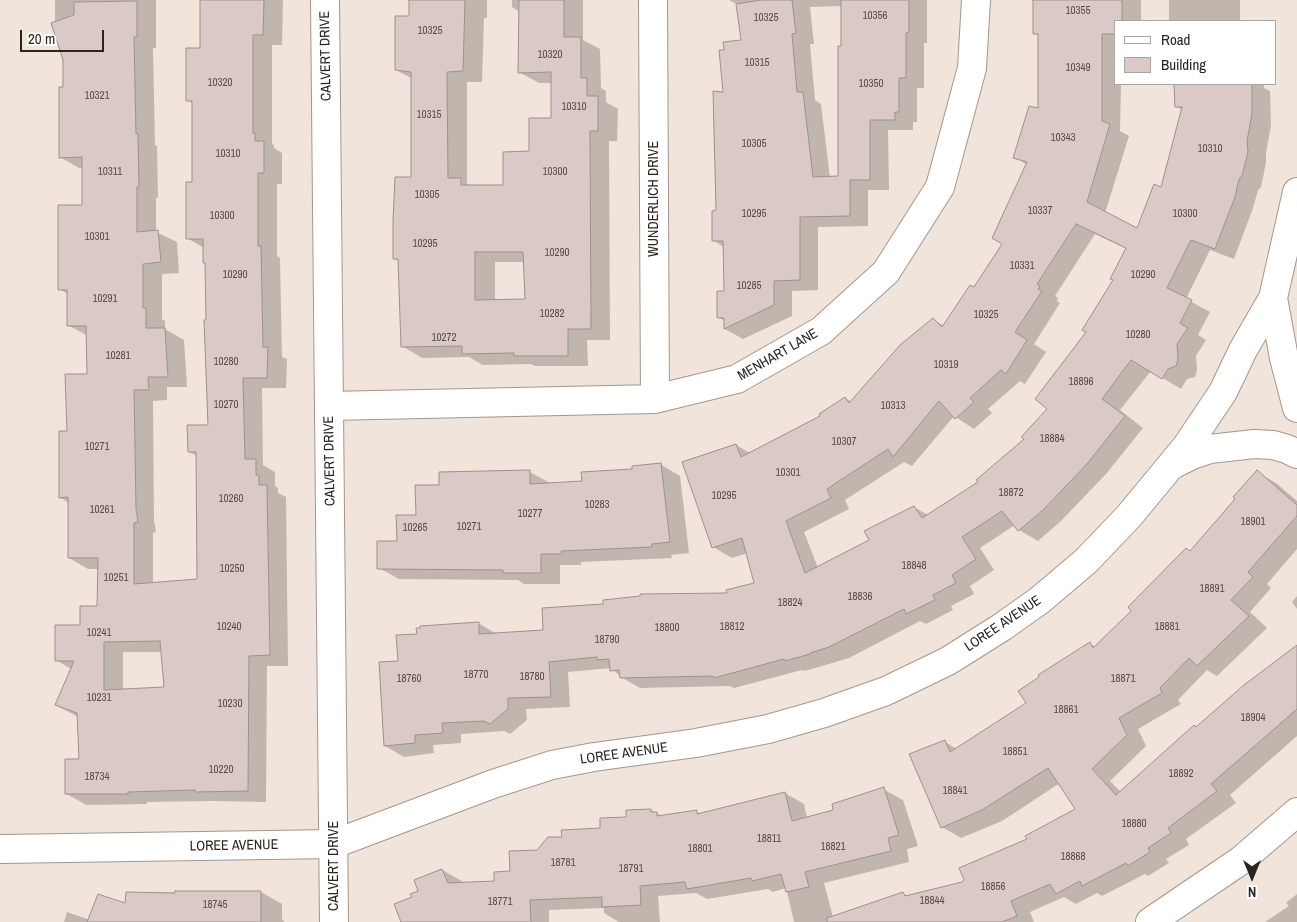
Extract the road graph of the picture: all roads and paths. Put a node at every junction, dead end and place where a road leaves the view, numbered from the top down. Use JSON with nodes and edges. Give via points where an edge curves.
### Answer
{"nodes":[{"id":1,"x":325,"y":0,"type":"edge"},
{"id":2,"x":653,"y":0,"type":"edge"},
{"id":3,"x":976,"y":0,"type":"edge"},
{"id":4,"x":1297,"y":192,"type":"edge"},
{"id":5,"x":1273,"y":298,"type":"junction"},
{"id":6,"x":655,"y":399,"type":"junction"},
{"id":7,"x":329,"y":406,"type":"junction"},
{"id":8,"x":1297,"y":408,"type":"edge"},
{"id":9,"x":1297,"y":454,"type":"edge"},
{"id":10,"x":1173,"y":465,"type":"junction"},
{"id":11,"x":1297,"y":812,"type":"edge"},
{"id":12,"x":334,"y":844,"type":"junction"},
{"id":13,"x":0,"y":849,"type":"edge"},
{"id":14,"x":334,"y":922,"type":"edge"},
{"id":15,"x":1150,"y":922,"type":"edge"}],
"edges":[{"from":1,"to":7,"type":"street","name":"CALVERT DRIVE"},
{"from":2,"to":6,"type":"street","name":"WUNDERLICH DRIVE"},
{"from":3,"to":6,"type":"street","name":"MENHART LANE","via":[[972,68],[940,187],[886,272],[821,331],[737,379]]},
{"from":4,"to":5,"type":"street"},
{"from":5,"to":8,"type":"street"},
{"from":5,"to":10,"type":"street","name":"LOREE AVENUE","via":[[1223,392]]},
{"from":6,"to":7,"type":"street","name":"MENHART LANE"},
{"from":7,"to":12,"type":"street","name":"CALVERT DRIVE"},
{"from":9,"to":10,"type":"street","name":"LOREE AVENUE","via":[[1287,448],[1254,444],[1210,449]]},
{"from":10,"to":12,"type":"street","name":"LOREE AVENUE","via":[[1086,561],[1040,600],[948,661],[886,691],[768,729],[696,744],[594,757],[552,766],[493,784]]},
{"from":11,"to":15,"type":"street","via":[[1240,861]]},
{"from":12,"to":13,"type":"street","name":"LOREE AVENUE"},
{"from":12,"to":14,"type":"street","name":"CALVERT DRIVE"}]}
